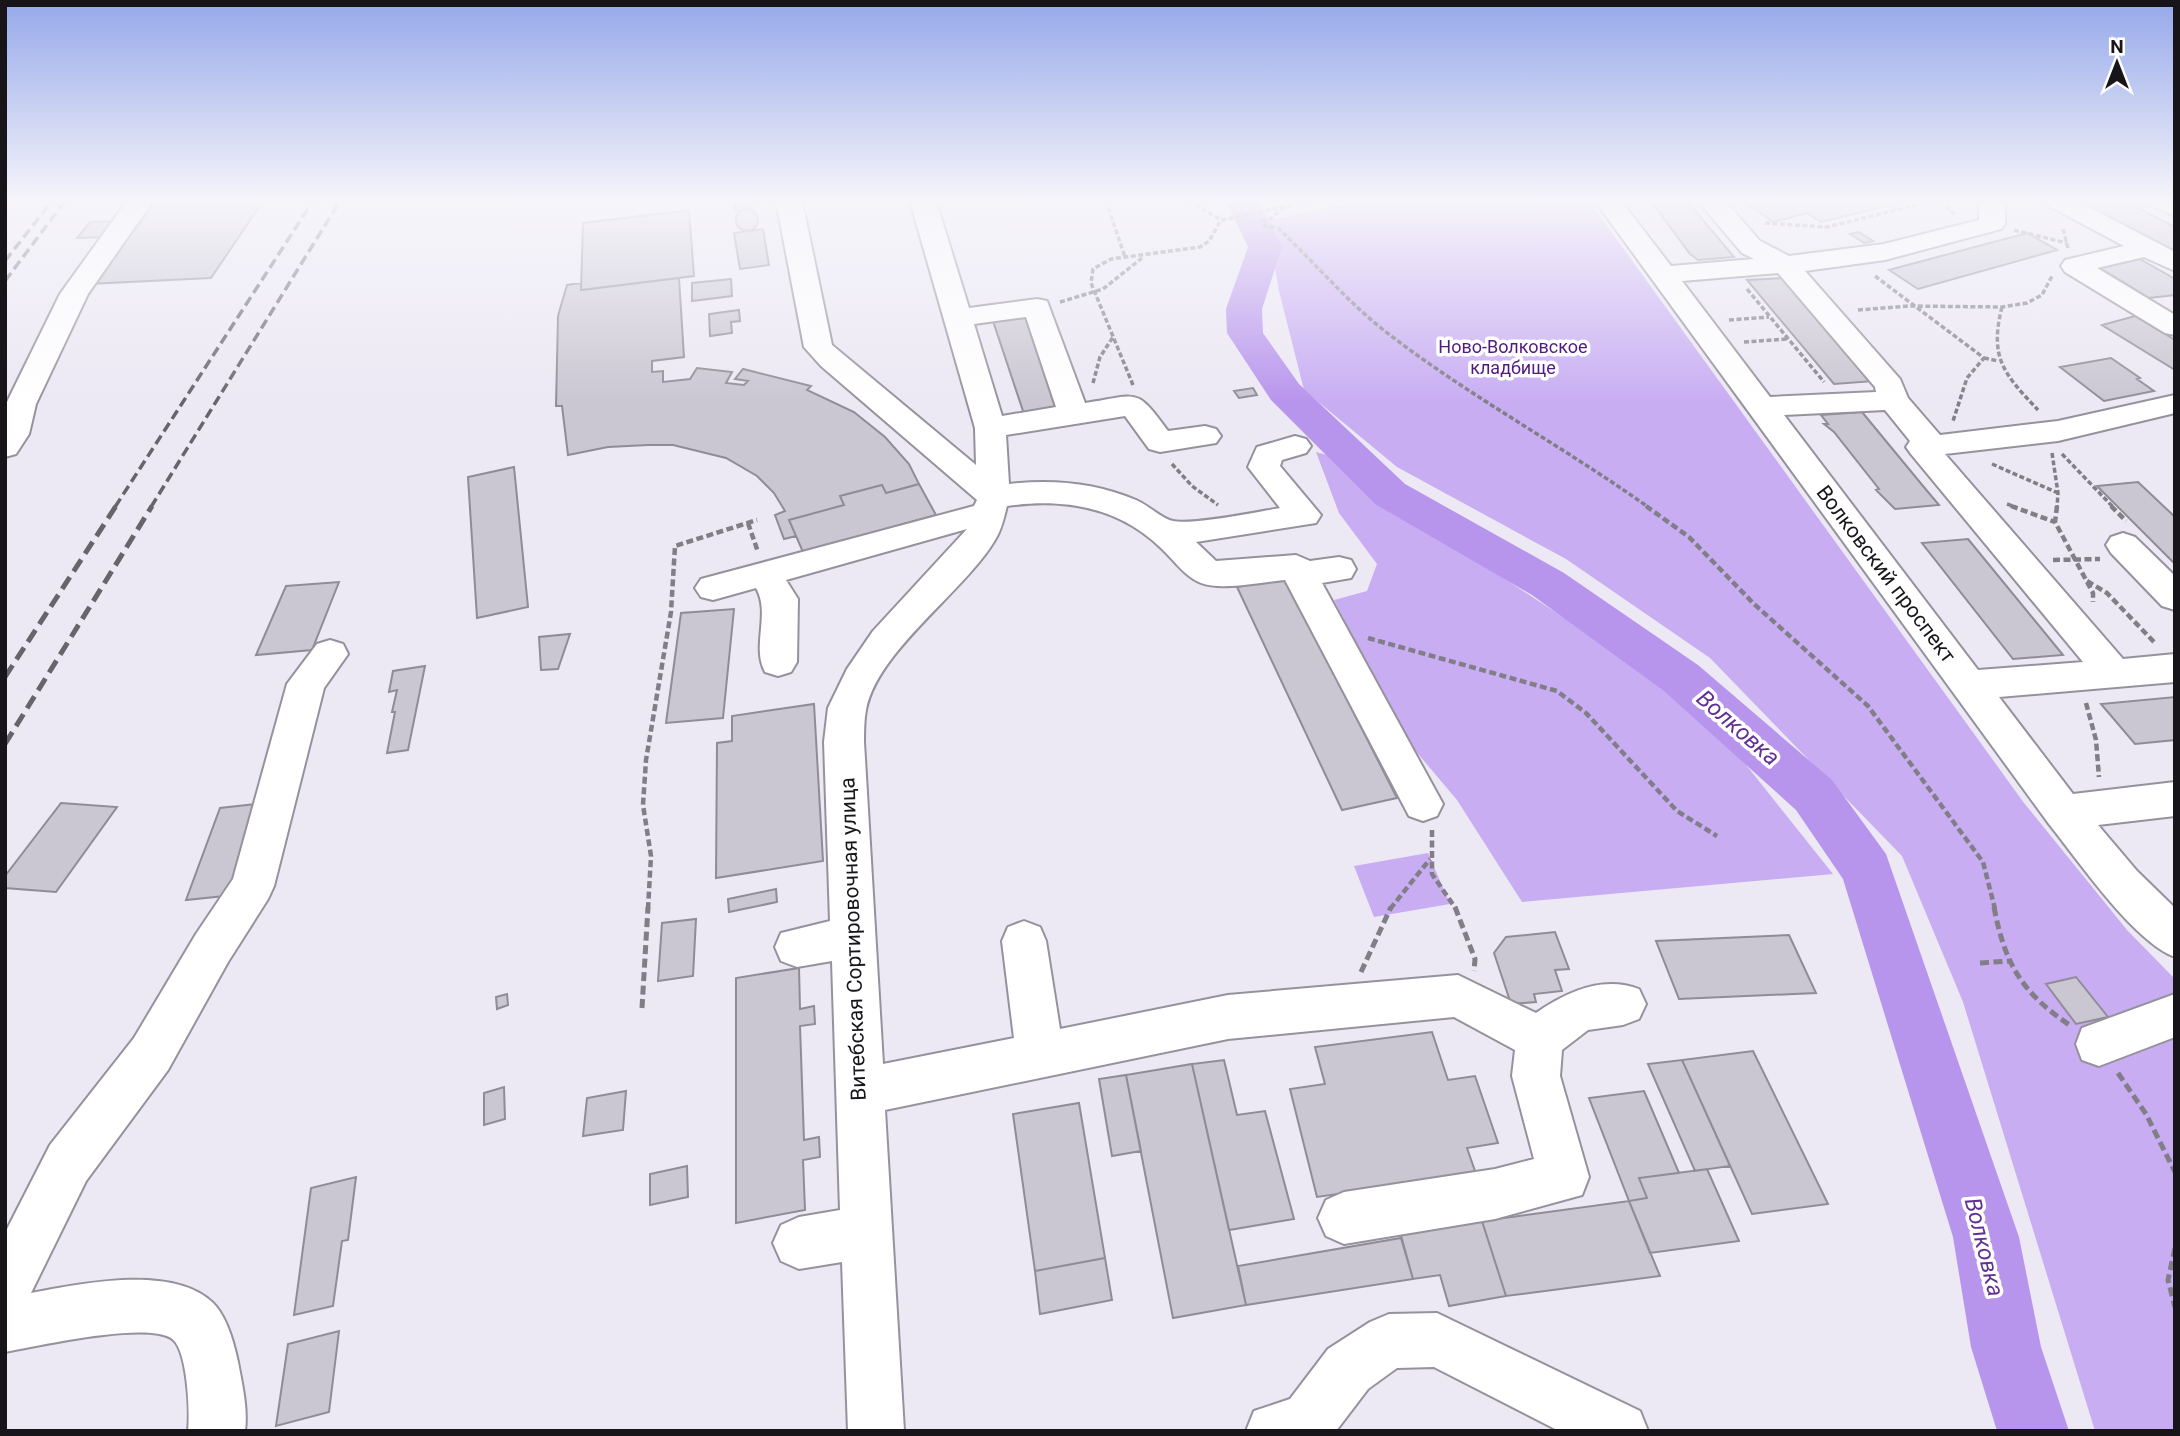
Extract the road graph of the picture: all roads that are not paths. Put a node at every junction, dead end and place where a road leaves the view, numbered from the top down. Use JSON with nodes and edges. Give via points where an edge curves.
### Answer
{"nodes":[{"id":1,"x":90,"y":268,"type":"edge"},
{"id":2,"x":803,"y":268,"type":"edge"},
{"id":3,"x":943,"y":268,"type":"edge"},
{"id":4,"x":1658,"y":268,"type":"edge"},
{"id":5,"x":1752,"y":268,"type":"edge"},
{"id":6,"x":1788,"y":268,"type":"edge"},
{"id":7,"x":2090,"y":268,"type":"edge"},
{"id":8,"x":1663,"y":275,"type":"junction"},
{"id":9,"x":958,"y":318,"type":"junction"},
{"id":10,"x":2175,"y":327,"type":"edge"},
{"id":11,"x":1892,"y":400,"type":"junction"},
{"id":12,"x":2175,"y":404,"type":"edge"},
{"id":13,"x":1761,"y":407,"type":"junction"},
{"id":14,"x":1072,"y":409,"type":"junction"},
{"id":15,"x":990,"y":428,"type":"junction"},
{"id":16,"x":1205,"y":436,"type":"dead end"},
{"id":17,"x":1945,"y":445,"type":"junction"},
{"id":18,"x":1295,"y":446,"type":"dead end"},
{"id":19,"x":5,"y":447,"type":"edge"},
{"id":20,"x":992,"y":507,"type":"junction"},
{"id":21,"x":1166,"y":533,"type":"junction"},
{"id":22,"x":2129,"y":551,"type":"road end"},
{"id":23,"x":1339,"y":569,"type":"dead end"},
{"id":24,"x":764,"y":573,"type":"junction"},
{"id":25,"x":1302,"y":574,"type":"junction"},
{"id":26,"x":713,"y":588,"type":"dead end"},
{"id":27,"x":2175,"y":597,"type":"edge"},
{"id":28,"x":330,"y":654,"type":"dead end"},
{"id":29,"x":2165,"y":656,"type":"edge"},
{"id":30,"x":778,"y":662,"type":"dead end"},
{"id":31,"x":2115,"y":674,"type":"junction"},
{"id":32,"x":1968,"y":685,"type":"junction"},
{"id":33,"x":2175,"y":799,"type":"edge"},
{"id":34,"x":1423,"y":804,"type":"road end"},
{"id":35,"x":2063,"y":812,"type":"junction"},
{"id":36,"x":853,"y":937,"type":"junction"},
{"id":37,"x":2175,"y":937,"type":"edge"},
{"id":38,"x":1024,"y":941,"type":"dead end"},
{"id":39,"x":797,"y":947,"type":"dead end"},
{"id":40,"x":1623,"y":1004,"type":"dead end"},
{"id":41,"x":2175,"y":1015,"type":"edge"},
{"id":42,"x":1539,"y":1039,"type":"junction"},
{"id":43,"x":2099,"y":1044,"type":"road end"},
{"id":44,"x":1040,"y":1055,"type":"junction"},
{"id":45,"x":859,"y":1093,"type":"junction"},
{"id":46,"x":1343,"y":1218,"type":"dead end"},
{"id":47,"x":866,"y":1232,"type":"junction"},
{"id":48,"x":799,"y":1243,"type":"dead end"},
{"id":49,"x":5,"y":1289,"type":"edge"},
{"id":50,"x":5,"y":1325,"type":"edge"},
{"id":51,"x":216,"y":1431,"type":"edge"},
{"id":52,"x":876,"y":1431,"type":"edge"},
{"id":53,"x":1274,"y":1431,"type":"edge"},
{"id":54,"x":1620,"y":1431,"type":"edge"}],
"edges":[{"from":1,"to":19,"type":"street"},
{"from":2,"to":20,"type":"street","via":[[818,347]]},
{"from":3,"to":9,"type":"street"},
{"from":4,"to":8,"type":"street","name":"Волковский проспект"},
{"from":5,"to":8,"type":"street"},
{"from":6,"to":11,"type":"street","via":[[1889,385]]},
{"from":7,"to":10,"type":"street"},
{"from":8,"to":13,"type":"street","name":"Волковский проспект"},
{"from":9,"to":14,"type":"street","via":[[1037,307]]},
{"from":9,"to":15,"type":"street"},
{"from":11,"to":13,"type":"street"},
{"from":11,"to":17,"type":"street"},
{"from":12,"to":17,"type":"street","via":[[2050,435]]},
{"from":13,"to":32,"type":"street","name":"Волковский проспект"},
{"from":14,"to":15,"type":"street"},
{"from":14,"to":16,"type":"street","via":[[1133,405],[1160,442]]},
{"from":15,"to":20,"type":"street"},
{"from":17,"to":31,"type":"street","via":[[1922,447]]},
{"from":18,"to":21,"type":"street","via":[[1268,454],[1264,467],[1304,516]]},
{"from":20,"to":21,"type":"street","via":[[1055,490],[1126,509]]},
{"from":20,"to":24,"type":"street"},
{"from":20,"to":36,"type":"street","name":"Витебская Сортировочная улица","via":[[981,537],[886,641],[847,708],[844,743]]},
{"from":21,"to":25,"type":"street","via":[[1210,573],[1296,566]]},
{"from":22,"to":27,"type":"street"},
{"from":23,"to":25,"type":"street"},
{"from":24,"to":26,"type":"street"},
{"from":24,"to":30,"type":"street","via":[[780,599]]},
{"from":25,"to":34,"type":"street"},
{"from":28,"to":49,"type":"street","via":[[306,684],[253,886],[150,1054],[68,1163]]},
{"from":29,"to":31,"type":"street"},
{"from":31,"to":32,"type":"street"},
{"from":32,"to":35,"type":"street","name":"Волковский проспект"},
{"from":33,"to":35,"type":"street"},
{"from":35,"to":37,"type":"street","name":"Волковский проспект","via":[[2122,884]]},
{"from":36,"to":39,"type":"street"},
{"from":36,"to":45,"type":"street","name":"Витебская Сортировочная улица"},
{"from":38,"to":44,"type":"street"},
{"from":40,"to":42,"type":"street","via":[[1578,1010]]},
{"from":41,"to":43,"type":"street"},
{"from":42,"to":44,"type":"street","via":[[1458,996],[1228,1017]]},
{"from":42,"to":46,"type":"street","via":[[1536,1076],[1564,1177],[1496,1194]]},
{"from":44,"to":45,"type":"street"},
{"from":45,"to":47,"type":"street","name":"Витебская Сортировочная улица"},
{"from":47,"to":48,"type":"street"},
{"from":47,"to":52,"type":"street","name":"Витебская Сортировочная улица"},
{"from":50,"to":51,"type":"street","via":[[157,1307],[188,1317],[208,1343],[219,1417]]},
{"from":53,"to":54,"type":"street","via":[[1307,1423],[1348,1369],[1389,1341],[1437,1340]]}]}
